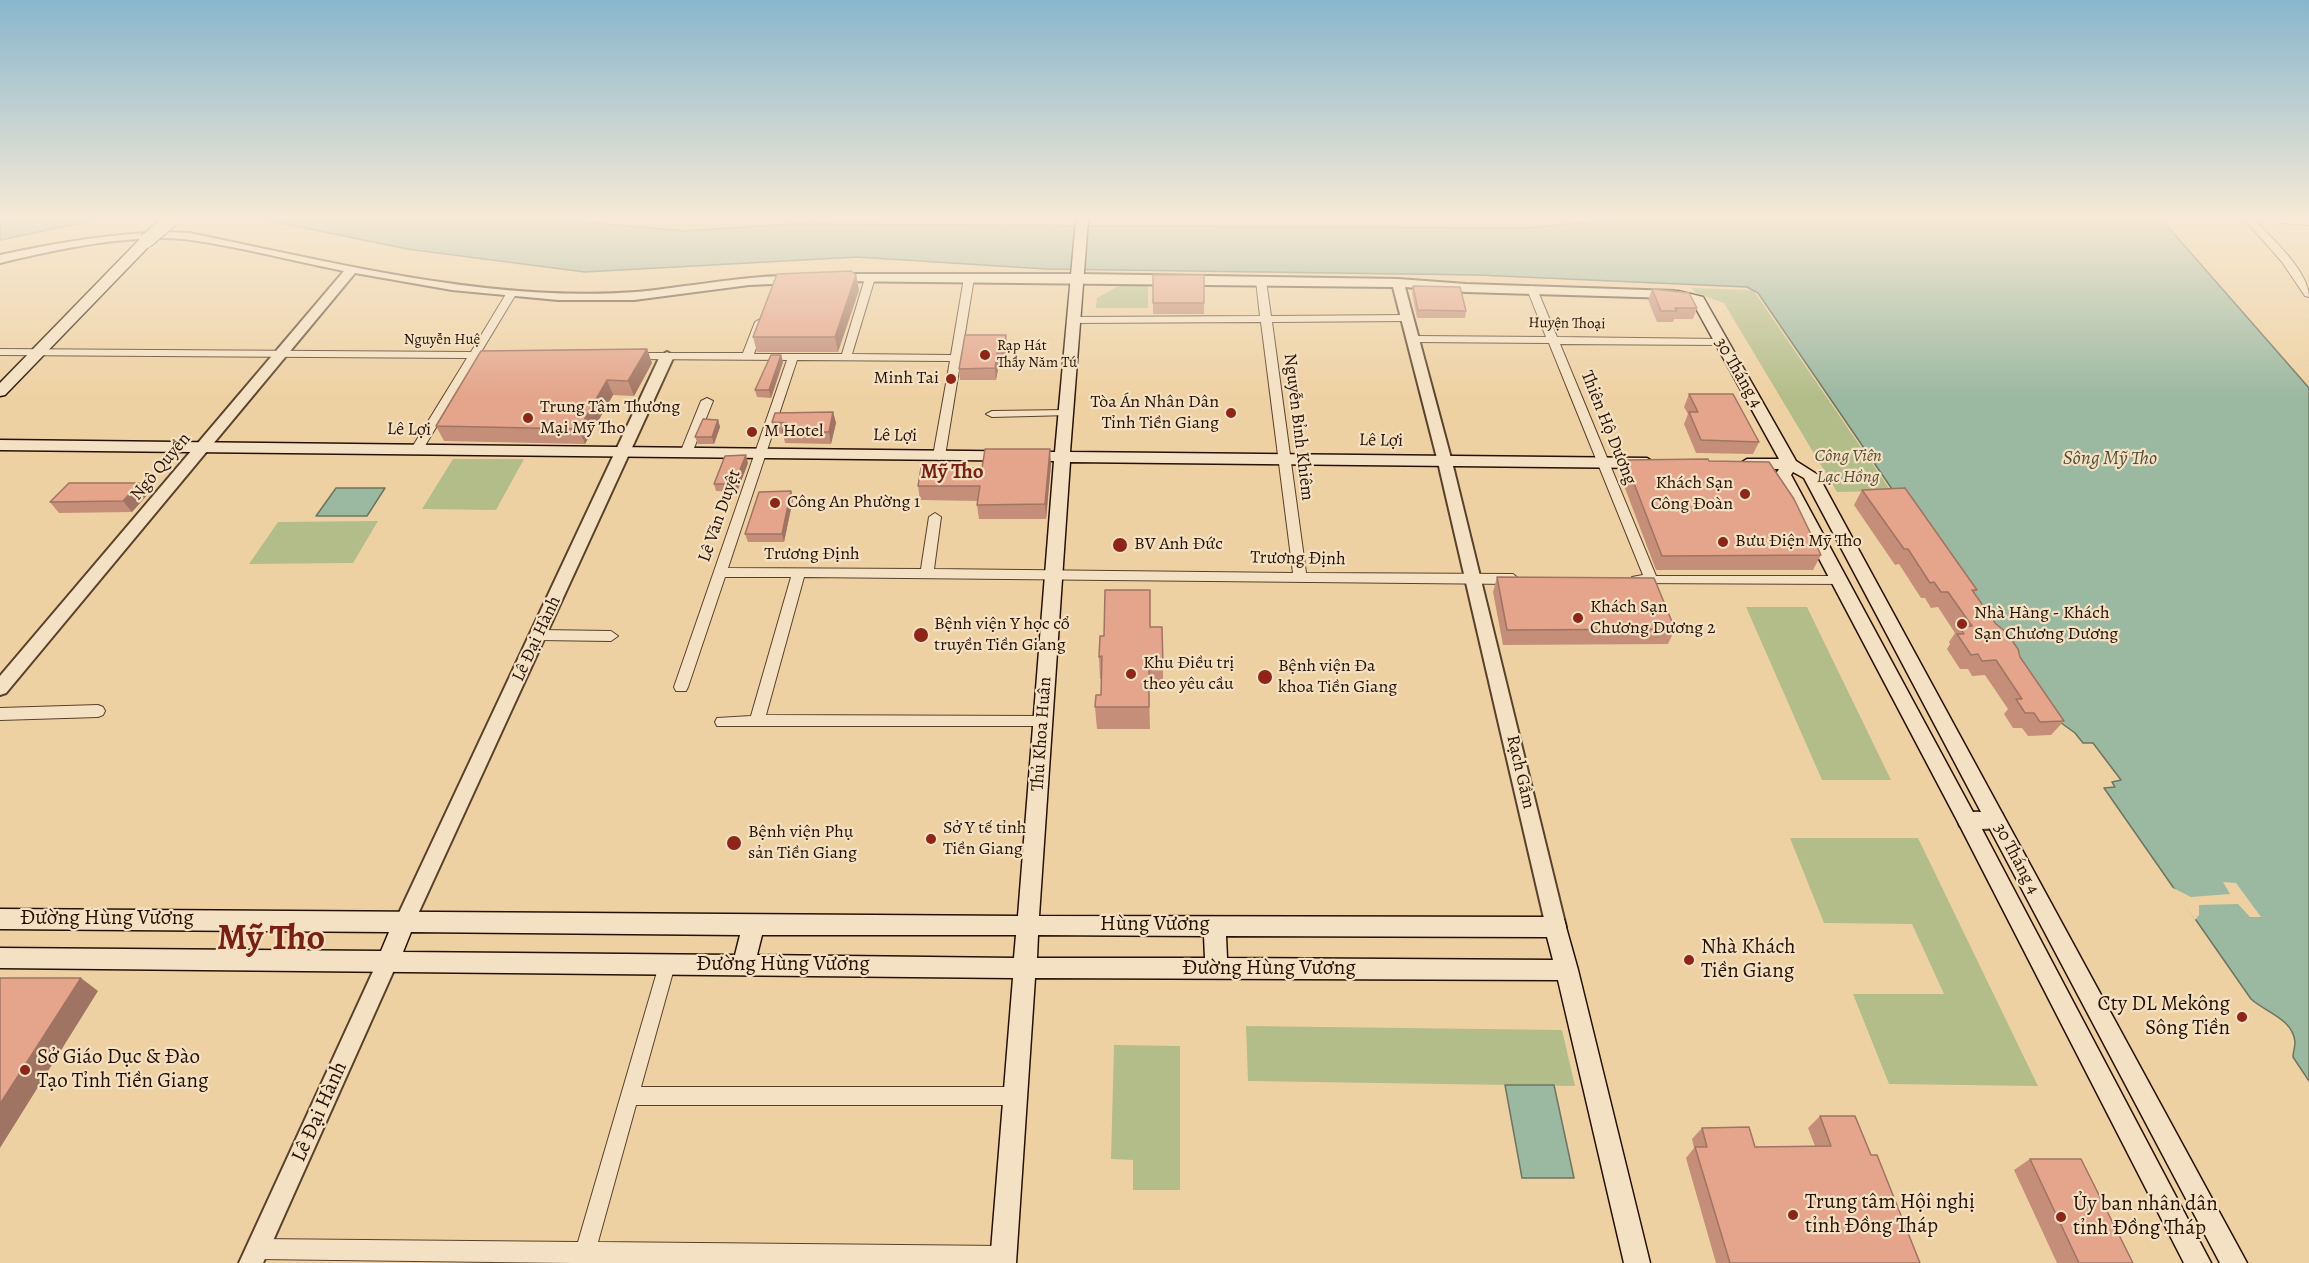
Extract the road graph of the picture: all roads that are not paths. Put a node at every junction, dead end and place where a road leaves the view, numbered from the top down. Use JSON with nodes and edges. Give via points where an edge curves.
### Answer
{"nodes":[{"id":1,"x":870,"y":278,"type":"edge"},
{"id":2,"x":969,"y":278,"type":"edge"},
{"id":3,"x":109,"y":279,"type":"edge"},
{"id":4,"x":344,"y":279,"type":"edge"},
{"id":5,"x":411,"y":279,"type":"edge"},
{"id":6,"x":821,"y":279,"type":"edge"},
{"id":7,"x":1079,"y":279,"type":"edge"},
{"id":8,"x":1199,"y":279,"type":"edge"},
{"id":9,"x":2299,"y":279,"type":"edge"},
{"id":10,"x":1261,"y":281,"type":"junction"},
{"id":11,"x":1398,"y":283,"type":"junction"},
{"id":12,"x":1532,"y":289,"type":"junction"},
{"id":13,"x":512,"y":294,"type":"junction"},
{"id":14,"x":2309,"y":294,"type":"edge"},
{"id":15,"x":1678,"y":295,"type":"joint"},
{"id":16,"x":764,"y":312,"type":"edge"},
{"id":17,"x":1407,"y":318,"type":"junction"},
{"id":18,"x":1266,"y":319,"type":"junction"},
{"id":19,"x":1074,"y":320,"type":"junction"},
{"id":20,"x":1413,"y":339,"type":"junction"},
{"id":21,"x":1553,"y":339,"type":"junction"},
{"id":22,"x":1720,"y":342,"type":"junction"},
{"id":23,"x":0,"y":352,"type":"edge"},
{"id":24,"x":37,"y":352,"type":"junction"},
{"id":25,"x":282,"y":354,"type":"junction"},
{"id":26,"x":473,"y":355,"type":"junction"},
{"id":27,"x":507,"y":355,"type":"edge"},
{"id":28,"x":622,"y":356,"type":"edge"},
{"id":29,"x":667,"y":356,"type":"junction"},
{"id":30,"x":747,"y":357,"type":"junction"},
{"id":31,"x":793,"y":357,"type":"junction"},
{"id":32,"x":846,"y":357,"type":"junction"},
{"id":33,"x":955,"y":358,"type":"junction"},
{"id":34,"x":0,"y":392,"type":"edge"},
{"id":35,"x":707,"y":401,"type":"dead end"},
{"id":36,"x":1066,"y":413,"type":"junction"},
{"id":37,"x":992,"y":414,"type":"dead end"},
{"id":38,"x":0,"y":445,"type":"edge"},
{"id":39,"x":202,"y":448,"type":"junction"},
{"id":40,"x":417,"y":449,"type":"junction"},
{"id":41,"x":624,"y":452,"type":"junction"},
{"id":42,"x":686,"y":453,"type":"junction"},
{"id":43,"x":760,"y":453,"type":"junction"},
{"id":44,"x":939,"y":456,"type":"junction"},
{"id":45,"x":1062,"y":457,"type":"junction"},
{"id":46,"x":1284,"y":460,"type":"junction"},
{"id":47,"x":1445,"y":462,"type":"junction"},
{"id":48,"x":1603,"y":463,"type":"junction"},
{"id":49,"x":1661,"y":464,"type":"edge"},
{"id":50,"x":1731,"y":464,"type":"edge"},
{"id":51,"x":1790,"y":464,"type":"junction"},
{"id":52,"x":935,"y":517,"type":"dead end"},
{"id":53,"x":720,"y":572,"type":"junction"},
{"id":54,"x":799,"y":572,"type":"junction"},
{"id":55,"x":927,"y":573,"type":"junction"},
{"id":56,"x":1054,"y":575,"type":"junction"},
{"id":57,"x":1300,"y":577,"type":"junction"},
{"id":58,"x":1474,"y":579,"type":"junction"},
{"id":59,"x":1521,"y":579,"type":"edge"},
{"id":60,"x":1627,"y":580,"type":"edge"},
{"id":61,"x":1651,"y":580,"type":"junction"},
{"id":62,"x":1841,"y":581,"type":"junction"},
{"id":63,"x":1866,"y":581,"type":"junction"},
{"id":64,"x":539,"y":635,"type":"junction"},
{"id":65,"x":611,"y":636,"type":"dead end"},
{"id":66,"x":681,"y":687,"type":"dead end"},
{"id":67,"x":0,"y":688,"type":"edge"},
{"id":68,"x":98,"y":711,"type":"dead end"},
{"id":69,"x":0,"y":714,"type":"edge"},
{"id":70,"x":722,"y":722,"type":"dead end"},
{"id":71,"x":757,"y":722,"type":"junction"},
{"id":72,"x":1042,"y":722,"type":"junction"},
{"id":73,"x":1967,"y":820,"type":"junction"},
{"id":74,"x":1995,"y":820,"type":"junction"},
{"id":75,"x":0,"y":919,"type":"edge"},
{"id":76,"x":405,"y":921,"type":"junction"},
{"id":77,"x":1028,"y":924,"type":"junction"},
{"id":78,"x":753,"y":925,"type":"junction"},
{"id":79,"x":1215,"y":926,"type":"junction"},
{"id":80,"x":1556,"y":927,"type":"junction"},
{"id":81,"x":0,"y":958,"type":"edge"},
{"id":82,"x":388,"y":961,"type":"junction"},
{"id":83,"x":667,"y":965,"type":"junction"},
{"id":84,"x":744,"y":965,"type":"junction"},
{"id":85,"x":1025,"y":968,"type":"junction"},
{"id":86,"x":1216,"y":969,"type":"junction"},
{"id":87,"x":1567,"y":970,"type":"junction"},
{"id":88,"x":630,"y":1096,"type":"junction"},
{"id":89,"x":1014,"y":1096,"type":"junction"},
{"id":90,"x":254,"y":1256,"type":"edge"},
{"id":91,"x":583,"y":1257,"type":"edge"},
{"id":92,"x":1003,"y":1260,"type":"edge"},
{"id":93,"x":1637,"y":1263,"type":"edge"},
{"id":94,"x":2198,"y":1263,"type":"edge"},
{"id":95,"x":2234,"y":1263,"type":"edge"}],
"edges":[{"from":1,"to":32,"type":"street"},
{"from":2,"to":33,"type":"street"},
{"from":3,"to":24,"type":"main road","bridge":true},
{"from":4,"to":25,"type":"street","name":"Ngô Quyền"},
{"from":5,"to":13,"type":"street"},
{"from":6,"to":13,"type":"street","via":[[775,284],[749,281],[652,296]]},
{"from":7,"to":19,"type":"main road","name":"Thủ Khoa Huân"},
{"from":8,"to":10,"type":"street"},
{"from":9,"to":14,"type":"street"},
{"from":10,"to":11,"type":"street"},
{"from":10,"to":18,"type":"street","name":"Nguyễn Bỉnh Khiêm"},
{"from":11,"to":12,"type":"street"},
{"from":11,"to":17,"type":"street","name":"Rạch Gầm"},
{"from":12,"to":15,"type":"street"},
{"from":12,"to":21,"type":"street","name":"Thiên Hộ Dương"},
{"from":13,"to":26,"type":"street"},
{"from":15,"to":22,"type":"main road","name":"30 Tháng 4","via":[[1698,300]]},
{"from":16,"to":30,"type":"street"},
{"from":17,"to":18,"type":"street"},
{"from":17,"to":20,"type":"street","name":"Rạch Gầm"},
{"from":18,"to":19,"type":"street"},
{"from":18,"to":46,"type":"street","name":"Nguyễn Bỉnh Khiêm"},
{"from":19,"to":36,"type":"main road","name":"Thủ Khoa Huân"},
{"from":20,"to":21,"type":"street","name":"Huyện Thoại"},
{"from":20,"to":47,"type":"street","name":"Rạch Gầm"},
{"from":21,"to":22,"type":"street","name":"Huyện Thoại"},
{"from":21,"to":48,"type":"street","name":"Thiên Hộ Dương"},
{"from":22,"to":51,"type":"main road","name":"30 Tháng 4"},
{"from":23,"to":24,"type":"street","name":"Nguyễn Huệ"},
{"from":24,"to":25,"type":"street","name":"Nguyễn Huệ"},
{"from":24,"to":34,"type":"main road"},
{"from":25,"to":26,"type":"street","name":"Nguyễn Huệ"},
{"from":25,"to":39,"type":"street","name":"Ngô Quyền"},
{"from":26,"to":27,"type":"street","name":"Nguyễn Huệ"},
{"from":26,"to":40,"type":"street"},
{"from":28,"to":29,"type":"street"},
{"from":29,"to":30,"type":"street"},
{"from":29,"to":41,"type":"street","name":"Lê Đại Hành"},
{"from":30,"to":31,"type":"street"},
{"from":31,"to":32,"type":"street"},
{"from":31,"to":43,"type":"street","name":"Lê Văn Duyệt"},
{"from":32,"to":33,"type":"street"},
{"from":33,"to":44,"type":"street"},
{"from":35,"to":42,"type":"street"},
{"from":36,"to":37,"type":"street"},
{"from":36,"to":45,"type":"main road","name":"Thủ Khoa Huân"},
{"from":38,"to":39,"type":"main road","name":"Lê Lợi"},
{"from":39,"to":40,"type":"main road","name":"Lê Lợi"},
{"from":39,"to":67,"type":"street","name":"Ngô Quyền"},
{"from":40,"to":41,"type":"main road","name":"Lê Lợi"},
{"from":41,"to":42,"type":"main road","name":"Lê Lợi"},
{"from":41,"to":64,"type":"street","name":"Lê Đại Hành"},
{"from":42,"to":43,"type":"main road","name":"Lê Lợi"},
{"from":43,"to":44,"type":"main road","name":"Lê Lợi"},
{"from":43,"to":53,"type":"street","name":"Lê Văn Duyệt"},
{"from":44,"to":45,"type":"main road","name":"Lê Lợi"},
{"from":45,"to":46,"type":"main road","name":"Lê Lợi"},
{"from":45,"to":56,"type":"main road","name":"Thủ Khoa Huân"},
{"from":46,"to":47,"type":"main road","name":"Lê Lợi"},
{"from":46,"to":57,"type":"street","name":"Nguyễn Bỉnh Khiêm"},
{"from":47,"to":48,"type":"main road","name":"Lê Lợi"},
{"from":47,"to":58,"type":"street","name":"Rạch Gầm"},
{"from":48,"to":49,"type":"main road","name":"Lê Lợi"},
{"from":48,"to":61,"type":"street","name":"Thiên Hộ Dương"},
{"from":50,"to":51,"type":"main road"},
{"from":51,"to":62,"type":"main road","name":"30 Tháng 4","via":[[1783,475]]},
{"from":51,"to":63,"type":"main road","name":"30 Tháng 4","via":[[1810,475]]},
{"from":52,"to":55,"type":"street"},
{"from":53,"to":54,"type":"street","name":"Trương Định"},
{"from":53,"to":66,"type":"street","name":"Lê Văn Duyệt"},
{"from":54,"to":55,"type":"street","name":"Trương Định"},
{"from":54,"to":71,"type":"street"},
{"from":55,"to":56,"type":"street","name":"Trương Định"},
{"from":56,"to":57,"type":"street","name":"Trương Định"},
{"from":56,"to":72,"type":"main road","name":"Thủ Khoa Huân"},
{"from":57,"to":58,"type":"street","name":"Trương Định"},
{"from":58,"to":59,"type":"street","name":"Trương Định"},
{"from":58,"to":80,"type":"street","name":"Rạch Gầm"},
{"from":60,"to":61,"type":"street"},
{"from":61,"to":62,"type":"street"},
{"from":62,"to":63,"type":"main road"},
{"from":62,"to":73,"type":"main road","name":"30 Tháng 4"},
{"from":63,"to":74,"type":"main road","name":"30 Tháng 4"},
{"from":64,"to":65,"type":"street"},
{"from":64,"to":76,"type":"street","name":"Lê Đại Hành"},
{"from":68,"to":69,"type":"street"},
{"from":70,"to":71,"type":"street"},
{"from":71,"to":72,"type":"street"},
{"from":72,"to":77,"type":"main road","name":"Thủ Khoa Huân"},
{"from":73,"to":74,"type":"street"},
{"from":73,"to":94,"type":"main road","name":"30 Tháng 4"},
{"from":74,"to":95,"type":"main road","name":"30 Tháng 4"},
{"from":75,"to":76,"type":"main road","name":"Đường Hùng Vương"},
{"from":76,"to":78,"type":"main road","name":"Đường Hùng Vương"},
{"from":76,"to":82,"type":"main road"},
{"from":77,"to":78,"type":"main road","name":"Hùng Vương"},
{"from":77,"to":79,"type":"main road","name":"Hùng Vương"},
{"from":77,"to":85,"type":"main road","name":"Thủ Khoa Huân"},
{"from":78,"to":84,"type":"main road"},
{"from":79,"to":80,"type":"main road","name":"Hùng Vương"},
{"from":79,"to":86,"type":"main road"},
{"from":80,"to":87,"type":"main road","name":"Rạch Gầm"},
{"from":81,"to":82,"type":"main road","name":"Đường Hùng Vương"},
{"from":82,"to":83,"type":"main road","name":"Đường Hùng Vương"},
{"from":82,"to":90,"type":"street","name":"Lê Đại Hành"},
{"from":83,"to":84,"type":"main road","name":"Đường Hùng Vương"},
{"from":83,"to":88,"type":"street"},
{"from":84,"to":85,"type":"main road","name":"Đường Hùng Vương"},
{"from":85,"to":86,"type":"main road","name":"Đường Hùng Vương"},
{"from":85,"to":89,"type":"main road","name":"Thủ Khoa Huân"},
{"from":86,"to":87,"type":"main road","name":"Đường Hùng Vương"},
{"from":87,"to":93,"type":"main road","name":"Rạch Gầm"},
{"from":88,"to":89,"type":"street"},
{"from":88,"to":91,"type":"street"},
{"from":89,"to":92,"type":"main road","name":"Thủ Khoa Huân"},
{"from":90,"to":91,"type":"street"},
{"from":91,"to":92,"type":"street"}]}
